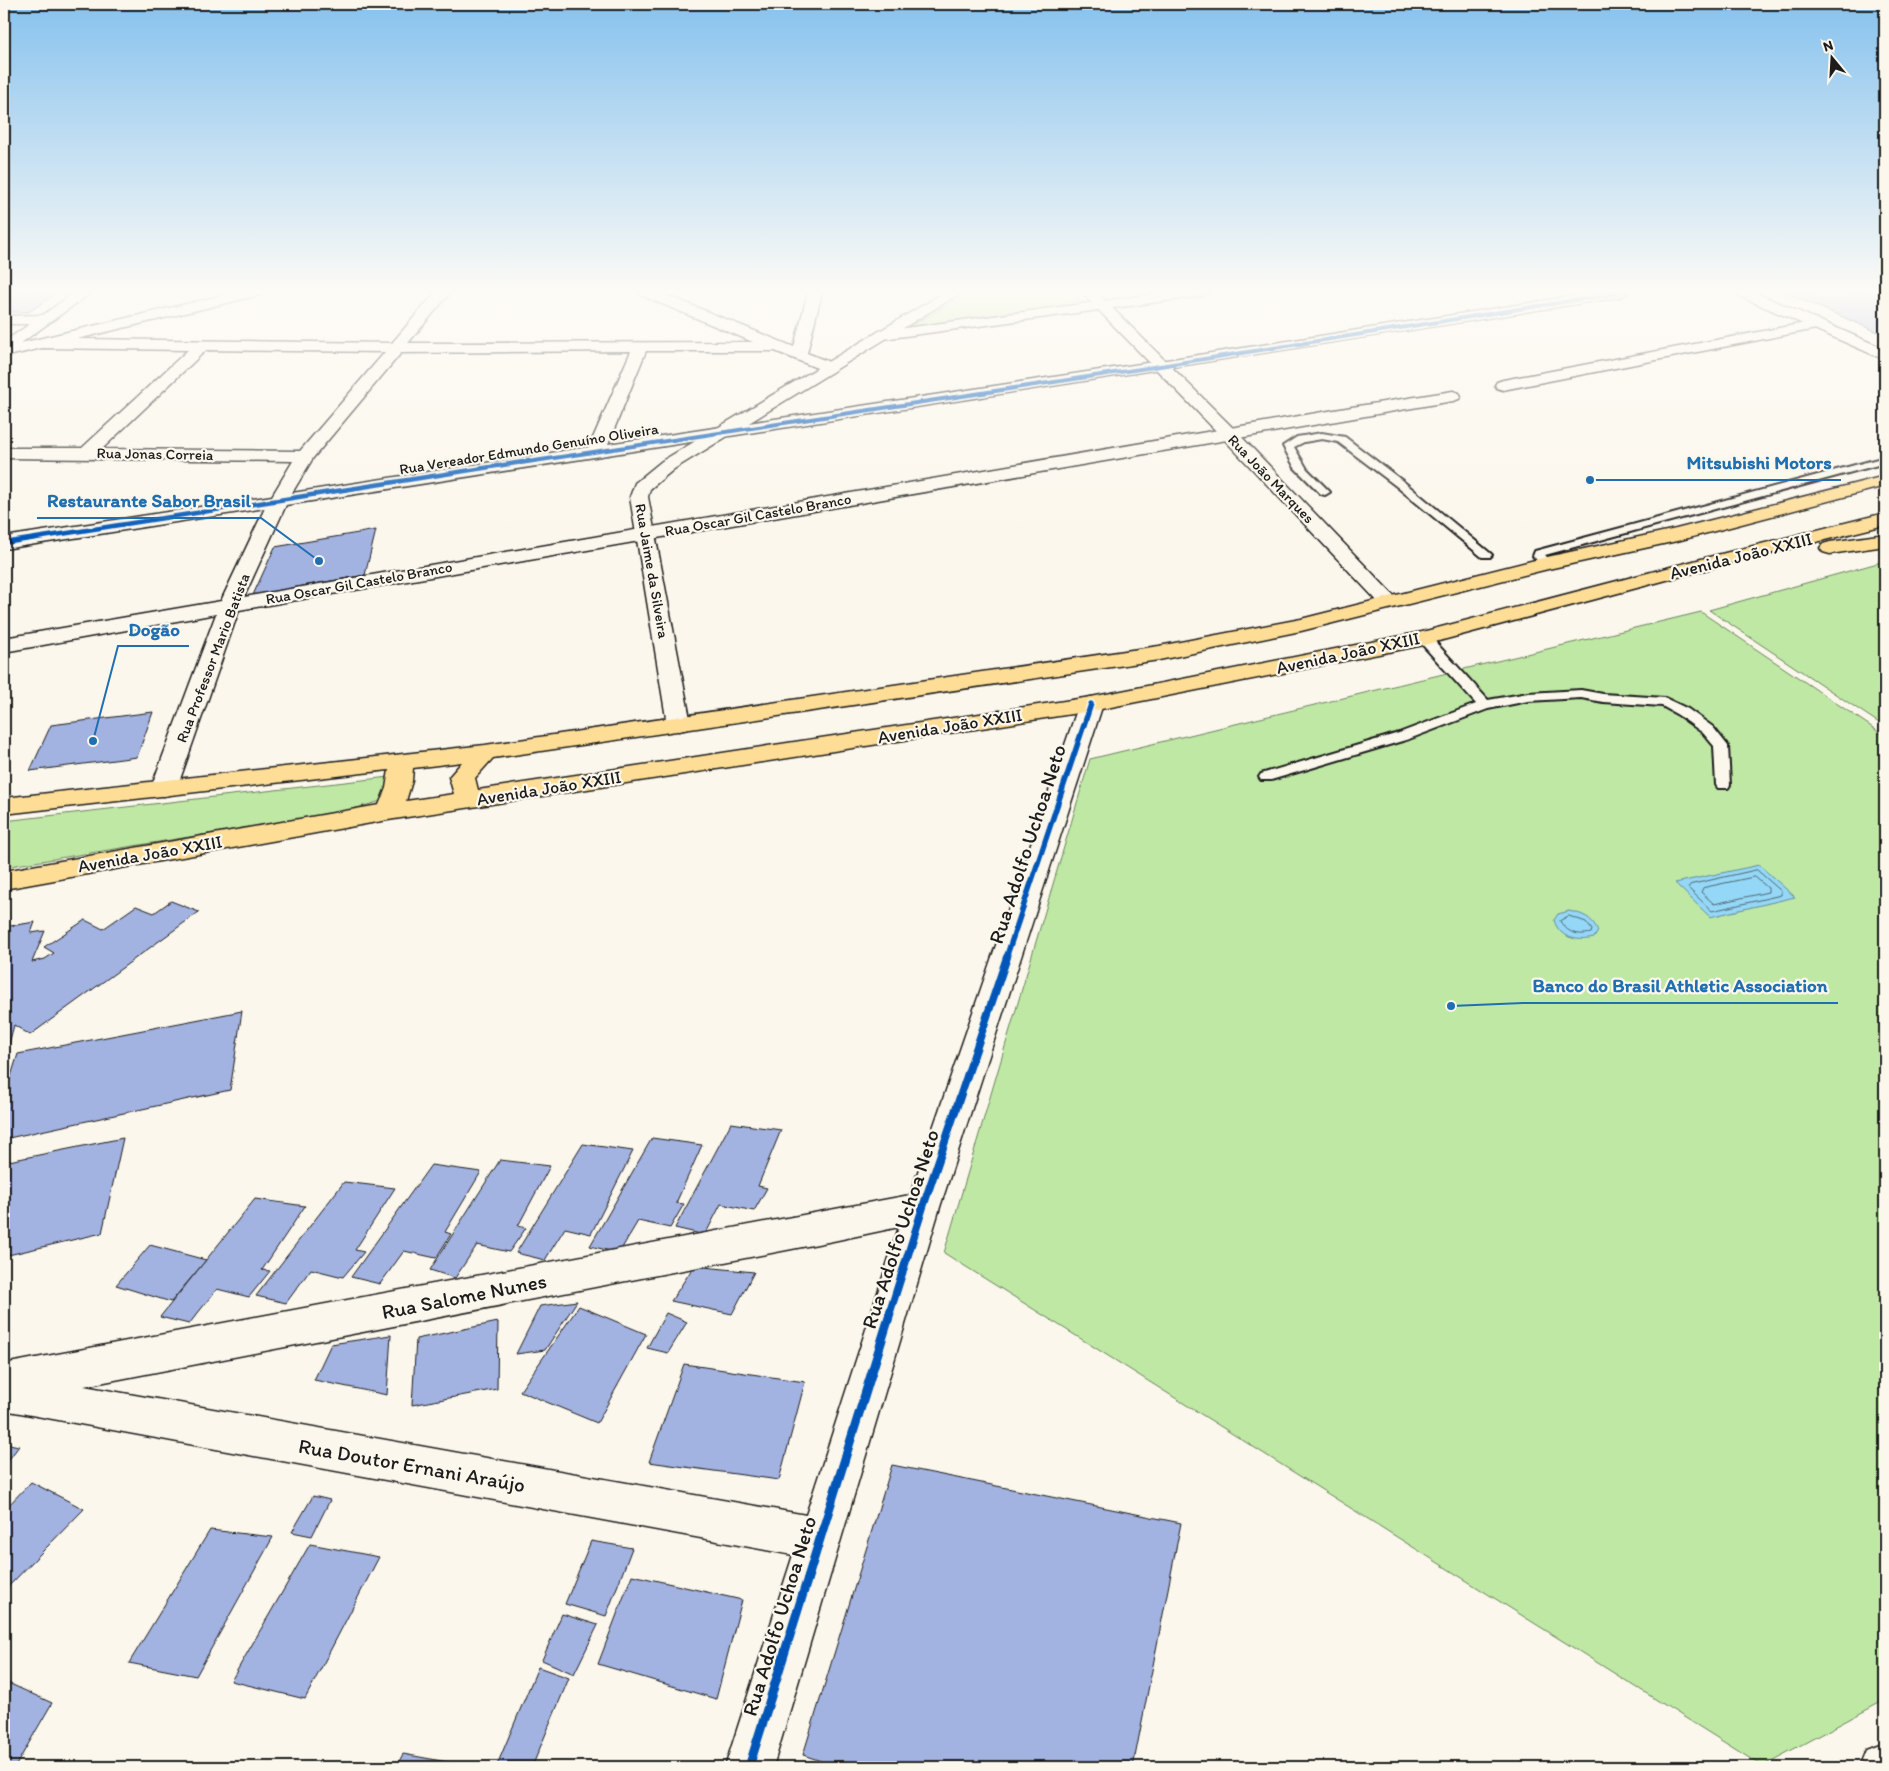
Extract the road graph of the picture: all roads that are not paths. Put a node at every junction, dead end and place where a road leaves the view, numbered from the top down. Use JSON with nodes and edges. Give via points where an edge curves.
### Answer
{"nodes":[{"id":1,"x":170,"y":375,"type":"edge"},
{"id":2,"x":374,"y":375,"type":"edge"},
{"id":3,"x":629,"y":375,"type":"edge"},
{"id":4,"x":816,"y":375,"type":"edge"},
{"id":5,"x":1102,"y":375,"type":"edge"},
{"id":6,"x":1169,"y":375,"type":"edge"},
{"id":7,"x":1557,"y":375,"type":"edge"},
{"id":8,"x":1503,"y":385,"type":"dead end"},
{"id":9,"x":1453,"y":396,"type":"dead end"},
{"id":10,"x":723,"y":431,"type":"junction"},
{"id":11,"x":1227,"y":432,"type":"junction"},
{"id":12,"x":596,"y":451,"type":"junction"},
{"id":13,"x":4,"y":453,"type":"edge"},
{"id":14,"x":86,"y":453,"type":"junction"},
{"id":15,"x":305,"y":456,"type":"junction"},
{"id":16,"x":1885,"y":460,"type":"edge"},
{"id":17,"x":1860,"y":466,"type":"junction"},
{"id":18,"x":1879,"y":483,"type":"edge"},
{"id":19,"x":1325,"y":492,"type":"dead end"},
{"id":20,"x":278,"y":501,"type":"junction"},
{"id":21,"x":1696,"y":510,"type":"junction"},
{"id":22,"x":1885,"y":520,"type":"edge"},
{"id":23,"x":1652,"y":521,"type":"junction"},
{"id":24,"x":1719,"y":523,"type":"junction"},
{"id":25,"x":645,"y":535,"type":"junction"},
{"id":26,"x":1677,"y":535,"type":"junction"},
{"id":27,"x":1885,"y":540,"type":"edge"},
{"id":28,"x":4,"y":543,"type":"edge"},
{"id":29,"x":1766,"y":549,"type":"junction"},
{"id":30,"x":1486,"y":555,"type":"dead end"},
{"id":31,"x":1712,"y":562,"type":"junction"},
{"id":32,"x":1547,"y":564,"type":"junction"},
{"id":33,"x":1389,"y":602,"type":"junction"},
{"id":34,"x":230,"y":605,"type":"junction"},
{"id":35,"x":1424,"y":638,"type":"junction"},
{"id":36,"x":4,"y":645,"type":"edge"},
{"id":37,"x":1091,"y":704,"type":"junction"},
{"id":38,"x":1485,"y":704,"type":"junction"},
{"id":39,"x":679,"y":724,"type":"junction"},
{"id":40,"x":484,"y":752,"type":"junction"},
{"id":41,"x":401,"y":761,"type":"junction"},
{"id":42,"x":1266,"y":777,"type":"dead end"},
{"id":43,"x":1723,"y":785,"type":"dead end"},
{"id":44,"x":164,"y":788,"type":"junction"},
{"id":45,"x":471,"y":799,"type":"junction"},
{"id":46,"x":4,"y":806,"type":"edge"},
{"id":47,"x":388,"y":812,"type":"junction"},
{"id":48,"x":4,"y":880,"type":"edge"},
{"id":49,"x":923,"y":1207,"type":"junction"},
{"id":50,"x":4,"y":1383,"type":"edge"},
{"id":51,"x":4,"y":1391,"type":"edge"},
{"id":52,"x":820,"y":1539,"type":"junction"},
{"id":53,"x":749,"y":1767,"type":"edge"}],
"edges":[{"from":1,"to":14,"type":"street"},
{"from":2,"to":15,"type":"street","name":"Rua Professor Mario Batista"},
{"from":3,"to":12,"type":"street"},
{"from":4,"to":10,"type":"street","name":"Rua Jaime da Silveira"},
{"from":5,"to":10,"type":"street","name":"Rua Vereador Edmundo Genuíno Oliveira"},
{"from":6,"to":11,"type":"street","name":"Rua João Marques"},
{"from":7,"to":8,"type":"street"},
{"from":9,"to":11,"type":"street","name":"Rua Oscar Gil Castelo Branco"},
{"from":10,"to":12,"type":"street","name":"Rua Vereador Edmundo Genuíno Oliveira"},
{"from":10,"to":25,"type":"street","name":"Rua Jaime da Silveira","via":[[668,465],[641,487],[639,497]]},
{"from":11,"to":25,"type":"street","name":"Rua Oscar Gil Castelo Branco"},
{"from":11,"to":33,"type":"street","name":"Rua João Marques"},
{"from":12,"to":20,"type":"street","name":"Rua Vereador Edmundo Genuíno Oliveira"},
{"from":13,"to":14,"type":"street","name":"Rua Jonas Correia"},
{"from":14,"to":15,"type":"street","name":"Rua Jonas Correia"},
{"from":15,"to":20,"type":"street","name":"Rua Professor Mario Batista"},
{"from":16,"to":17,"type":"lane"},
{"from":17,"to":18,"type":"lane"},
{"from":17,"to":21,"type":"lane"},
{"from":18,"to":24,"type":"main road","name":"Avenida João XXIII"},
{"from":19,"to":30,"type":"lane","via":[[1294,460],[1288,446],[1301,439],[1322,436],[1341,439]]},
{"from":20,"to":28,"type":"street","name":"Rua Vereador Edmundo Genuíno Oliveira"},
{"from":20,"to":34,"type":"street","name":"Rua Professor Mario Batista"},
{"from":21,"to":23,"type":"lane"},
{"from":21,"to":24,"type":"lane"},
{"from":22,"to":29,"type":"main road","name":"Avenida João XXIII"},
{"from":23,"to":26,"type":"lane"},
{"from":23,"to":32,"type":"lane","via":[[1539,553]]},
{"from":24,"to":26,"type":"main road","name":"Avenida João XXIII"},
{"from":24,"to":29,"type":"main road","via":[[1731,536]]},
{"from":25,"to":34,"type":"street","name":"Rua Oscar Gil Castelo Branco"},
{"from":25,"to":39,"type":"street","name":"Rua Jaime da Silveira"},
{"from":26,"to":31,"type":"main road","via":[[1703,546]]},
{"from":26,"to":32,"type":"main road","name":"Avenida João XXIII"},
{"from":27,"to":29,"type":"main road","via":[[1810,550]]},
{"from":29,"to":31,"type":"main road","name":"Avenida João XXIII"},
{"from":31,"to":35,"type":"main road","name":"Avenida João XXIII"},
{"from":32,"to":33,"type":"main road","name":"Avenida João XXIII"},
{"from":33,"to":39,"type":"main road","name":"Avenida João XXIII","via":[[1301,625],[1159,653]]},
{"from":34,"to":36,"type":"street","name":"Rua Oscar Gil Castelo Branco"},
{"from":34,"to":44,"type":"street","name":"Rua Professor Mario Batista"},
{"from":35,"to":37,"type":"main road","name":"Avenida João XXIII"},
{"from":35,"to":38,"type":"lane"},
{"from":37,"to":45,"type":"main road","name":"Avenida João XXIII"},
{"from":37,"to":49,"type":"street","name":"Rua Adolfo Uchoa Neto"},
{"from":38,"to":42,"type":"lane","via":[[1404,736]]},
{"from":38,"to":43,"type":"lane","via":[[1528,697],[1581,694],[1665,702],[1708,730],[1721,746]]},
{"from":39,"to":40,"type":"main road","name":"Avenida João XXIII"},
{"from":40,"to":41,"type":"main road","name":"Avenida João XXIII"},
{"from":40,"to":45,"type":"main road","via":[[462,777],[465,791]]},
{"from":41,"to":44,"type":"main road","name":"Avenida João XXIII"},
{"from":41,"to":47,"type":"main road","via":[[400,782]]},
{"from":44,"to":46,"type":"main road","name":"Avenida João XXIII"},
{"from":45,"to":47,"type":"main road","name":"Avenida João XXIII"},
{"from":47,"to":48,"type":"main road","name":"Avenida João XXIII"},
{"from":49,"to":50,"type":"street","name":"Rua Salome Nunes"},
{"from":49,"to":52,"type":"street","name":"Rua Adolfo Uchoa Neto"},
{"from":51,"to":52,"type":"street","name":"Rua Doutor Ernani Araújo"},
{"from":52,"to":53,"type":"street","name":"Rua Adolfo Uchoa Neto"}]}
